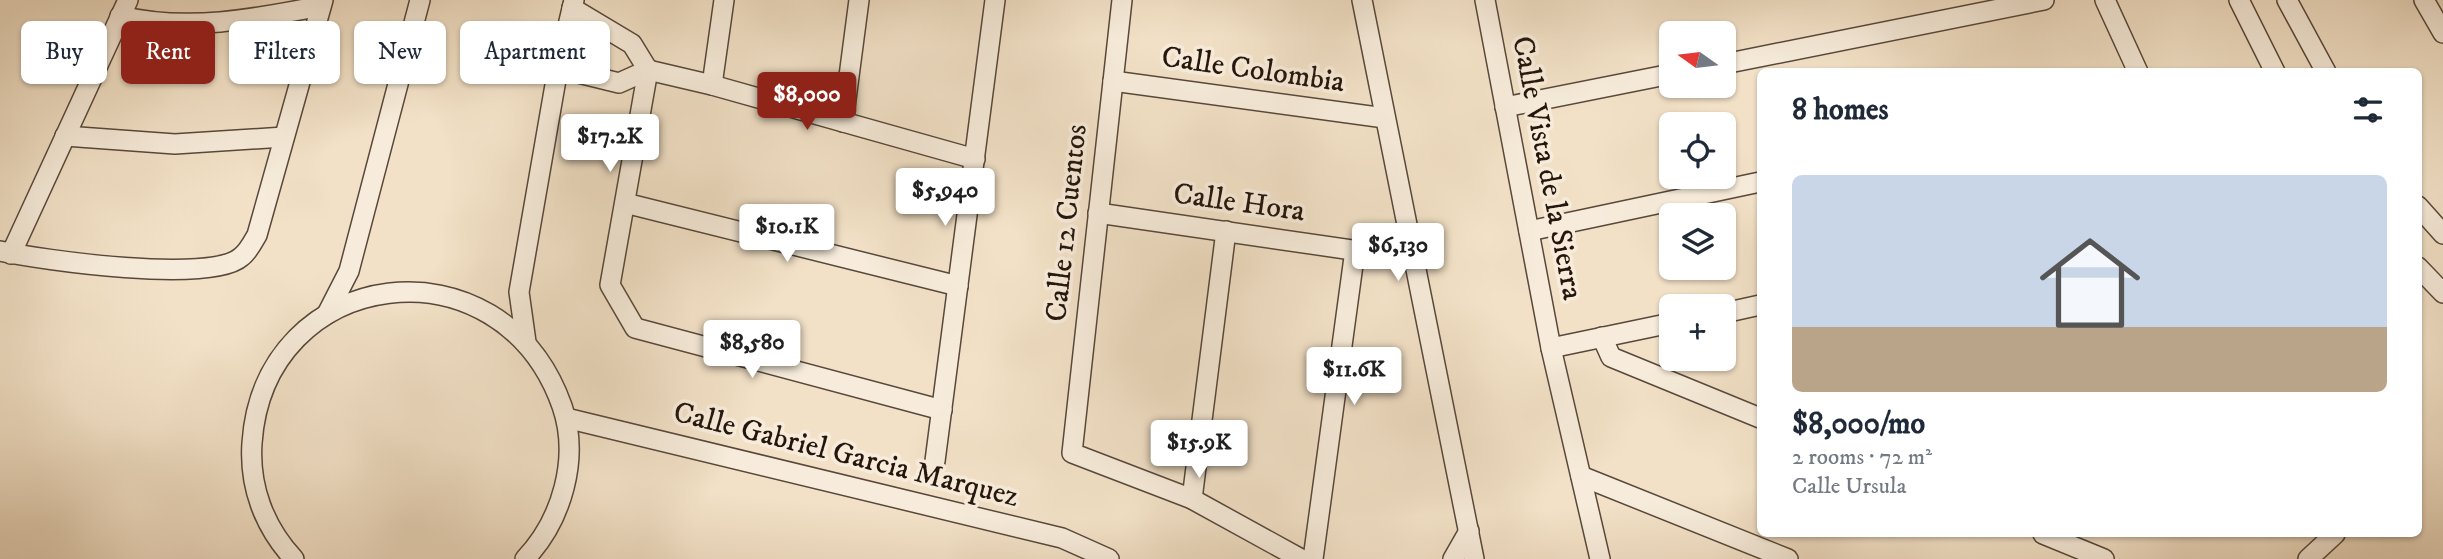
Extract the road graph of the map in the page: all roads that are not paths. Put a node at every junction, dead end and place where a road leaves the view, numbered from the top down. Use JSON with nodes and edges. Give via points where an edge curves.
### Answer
{"nodes":[{"id":1,"x":420,"y":0,"type":"edge"},
{"id":2,"x":724,"y":0,"type":"edge"},
{"id":3,"x":859,"y":0,"type":"edge"},
{"id":4,"x":995,"y":0,"type":"edge"},
{"id":5,"x":1122,"y":0,"type":"edge"},
{"id":6,"x":1362,"y":0,"type":"edge"},
{"id":7,"x":1485,"y":0,"type":"edge"},
{"id":8,"x":2044,"y":0,"type":"edge"},
{"id":9,"x":2105,"y":0,"type":"edge"},
{"id":10,"x":2239,"y":0,"type":"edge"},
{"id":11,"x":2287,"y":0,"type":"edge"},
{"id":12,"x":322,"y":3,"type":"edge"},
{"id":13,"x":573,"y":4,"type":"edge"},
{"id":14,"x":2432,"y":5,"type":"edge"},
{"id":15,"x":124,"y":8,"type":"edge"},
{"id":16,"x":2443,"y":33,"type":"edge"},
{"id":17,"x":1736,"y":62,"type":"edge"},
{"id":18,"x":2136,"y":68,"type":"edge"},
{"id":19,"x":2273,"y":68,"type":"edge"},
{"id":20,"x":2324,"y":68,"type":"edge"},
{"id":21,"x":648,"y":70,"type":"junction"},
{"id":22,"x":1659,"y":76,"type":"edge"},
{"id":23,"x":610,"y":81,"type":"edge"},
{"id":24,"x":1113,"y":81,"type":"junction"},
{"id":25,"x":555,"y":84,"type":"edge"},
{"id":26,"x":712,"y":85,"type":"junction"},
{"id":27,"x":1505,"y":107,"type":"junction"},
{"id":28,"x":1385,"y":118,"type":"junction"},
{"id":29,"x":843,"y":122,"type":"junction"},
{"id":30,"x":65,"y":136,"type":"junction"},
{"id":31,"x":284,"y":137,"type":"junction"},
{"id":32,"x":975,"y":159,"type":"junction"},
{"id":33,"x":1757,"y":183,"type":"edge"},
{"id":34,"x":625,"y":203,"type":"junction"},
{"id":35,"x":2422,"y":210,"type":"edge"},
{"id":36,"x":1098,"y":213,"type":"junction"},
{"id":37,"x":1226,"y":231,"type":"junction"},
{"id":38,"x":1529,"y":231,"type":"junction"},
{"id":39,"x":2443,"y":234,"type":"edge"},
{"id":40,"x":1355,"y":250,"type":"junction"},
{"id":41,"x":6,"y":252,"type":"edge"},
{"id":42,"x":1414,"y":258,"type":"junction"},
{"id":43,"x":2422,"y":271,"type":"edge"},
{"id":44,"x":958,"y":285,"type":"junction"},
{"id":45,"x":2443,"y":293,"type":"edge"},
{"id":46,"x":1757,"y":306,"type":"edge"},
{"id":47,"x":1736,"y":310,"type":"edge"},
{"id":48,"x":327,"y":314,"type":"junction"},
{"id":49,"x":1659,"y":325,"type":"edge"},
{"id":50,"x":1602,"y":337,"type":"junction"},
{"id":51,"x":526,"y":342,"type":"junction"},
{"id":52,"x":1552,"y":348,"type":"junction"},
{"id":53,"x":942,"y":410,"type":"junction"},
{"id":54,"x":1757,"y":417,"type":"edge"},
{"id":55,"x":566,"y":418,"type":"junction"},
{"id":56,"x":935,"y":461,"type":"dead end"},
{"id":57,"x":1581,"y":476,"type":"junction"},
{"id":58,"x":1192,"y":499,"type":"junction"},
{"id":59,"x":1469,"y":531,"type":"junction"},
{"id":60,"x":2050,"y":537,"type":"edge"},
{"id":61,"x":2332,"y":537,"type":"edge"},
{"id":62,"x":293,"y":559,"type":"edge"},
{"id":63,"x":525,"y":559,"type":"edge"},
{"id":64,"x":1109,"y":559,"type":"edge"},
{"id":65,"x":1301,"y":559,"type":"edge"},
{"id":66,"x":1313,"y":559,"type":"edge"},
{"id":67,"x":1453,"y":559,"type":"edge"},
{"id":68,"x":1474,"y":559,"type":"edge"},
{"id":69,"x":1600,"y":559,"type":"edge"},
{"id":70,"x":1788,"y":559,"type":"edge"},
{"id":71,"x":2104,"y":559,"type":"edge"},
{"id":72,"x":2308,"y":559,"type":"edge"}],
"edges":[{"from":1,"to":48,"type":"street","via":[[349,271]]},
{"from":2,"to":26,"type":"street"},
{"from":3,"to":29,"type":"street"},
{"from":4,"to":32,"type":"street"},
{"from":5,"to":24,"type":"street","name":"Calle 12 Cuentos"},
{"from":6,"to":28,"type":"street"},
{"from":7,"to":27,"type":"street","name":"Calle Vista de la Sierra"},
{"from":8,"to":17,"type":"street"},
{"from":9,"to":18,"type":"street"},
{"from":10,"to":19,"type":"street"},
{"from":11,"to":20,"type":"street"},
{"from":12,"to":15,"type":"street","via":[[240,21],[196,24],[156,24]]},
{"from":12,"to":31,"type":"street"},
{"from":13,"to":21,"type":"street","via":[[632,44]]},
{"from":14,"to":16,"type":"street"},
{"from":15,"to":30,"type":"street"},
{"from":21,"to":23,"type":"street","via":[[620,83]]},
{"from":21,"to":26,"type":"street"},
{"from":21,"to":34,"type":"street"},
{"from":22,"to":27,"type":"street"},
{"from":24,"to":28,"type":"street","name":"Calle Colombia"},
{"from":24,"to":36,"type":"street","name":"Calle 12 Cuentos"},
{"from":25,"to":51,"type":"street","via":[[519,292]]},
{"from":26,"to":29,"type":"street"},
{"from":27,"to":38,"type":"street","name":"Calle Vista de la Sierra"},
{"from":28,"to":42,"type":"street"},
{"from":29,"to":32,"type":"street"},
{"from":30,"to":31,"type":"street","via":[[174,144]]},
{"from":30,"to":41,"type":"street"},
{"from":31,"to":41,"type":"street","via":[[257,235],[240,258],[207,267],[116,268]]},
{"from":32,"to":44,"type":"street"},
{"from":33,"to":38,"type":"street"},
{"from":34,"to":44,"type":"street"},
{"from":34,"to":53,"type":"street","via":[[610,285],[635,328]]},
{"from":35,"to":39,"type":"street"},
{"from":36,"to":37,"type":"street","name":"Calle Hora"},
{"from":36,"to":58,"type":"street","name":"Calle 12 Cuentos","via":[[1072,453]]},
{"from":37,"to":40,"type":"street","name":"Calle Hora"},
{"from":37,"to":58,"type":"street"},
{"from":38,"to":52,"type":"street","name":"Calle Vista de la Sierra"},
{"from":40,"to":42,"type":"street","name":"Calle Hora"},
{"from":40,"to":66,"type":"street"},
{"from":42,"to":59,"type":"street"},
{"from":43,"to":45,"type":"street"},
{"from":44,"to":53,"type":"street"},
{"from":46,"to":47,"type":"street"},
{"from":48,"to":51,"type":"street","via":[[378,295],[410,291],[453,296],[493,314]]},
{"from":48,"to":62,"type":"street","via":[[287,350],[268,377],[253,418],[250,462],[259,504]]},
{"from":49,"to":50,"type":"street"},
{"from":50,"to":52,"type":"street"},
{"from":50,"to":54,"type":"street","via":[[1611,357]]},
{"from":51,"to":55,"type":"street","via":[[551,377]]},
{"from":52,"to":57,"type":"street","name":"Calle Vista de la Sierra"},
{"from":53,"to":56,"type":"street"},
{"from":55,"to":63,"type":"street","via":[[569,462],[560,505],[540,544]]},
{"from":55,"to":64,"type":"street","name":"Calle Gabriel Garcia Marquez","via":[[1062,538]]},
{"from":57,"to":69,"type":"street","name":"Calle Vista de la Sierra"},
{"from":57,"to":70,"type":"street"},
{"from":58,"to":65,"type":"street"},
{"from":59,"to":67,"type":"street"},
{"from":59,"to":68,"type":"street"},
{"from":60,"to":71,"type":"street"},
{"from":61,"to":72,"type":"street"}]}
